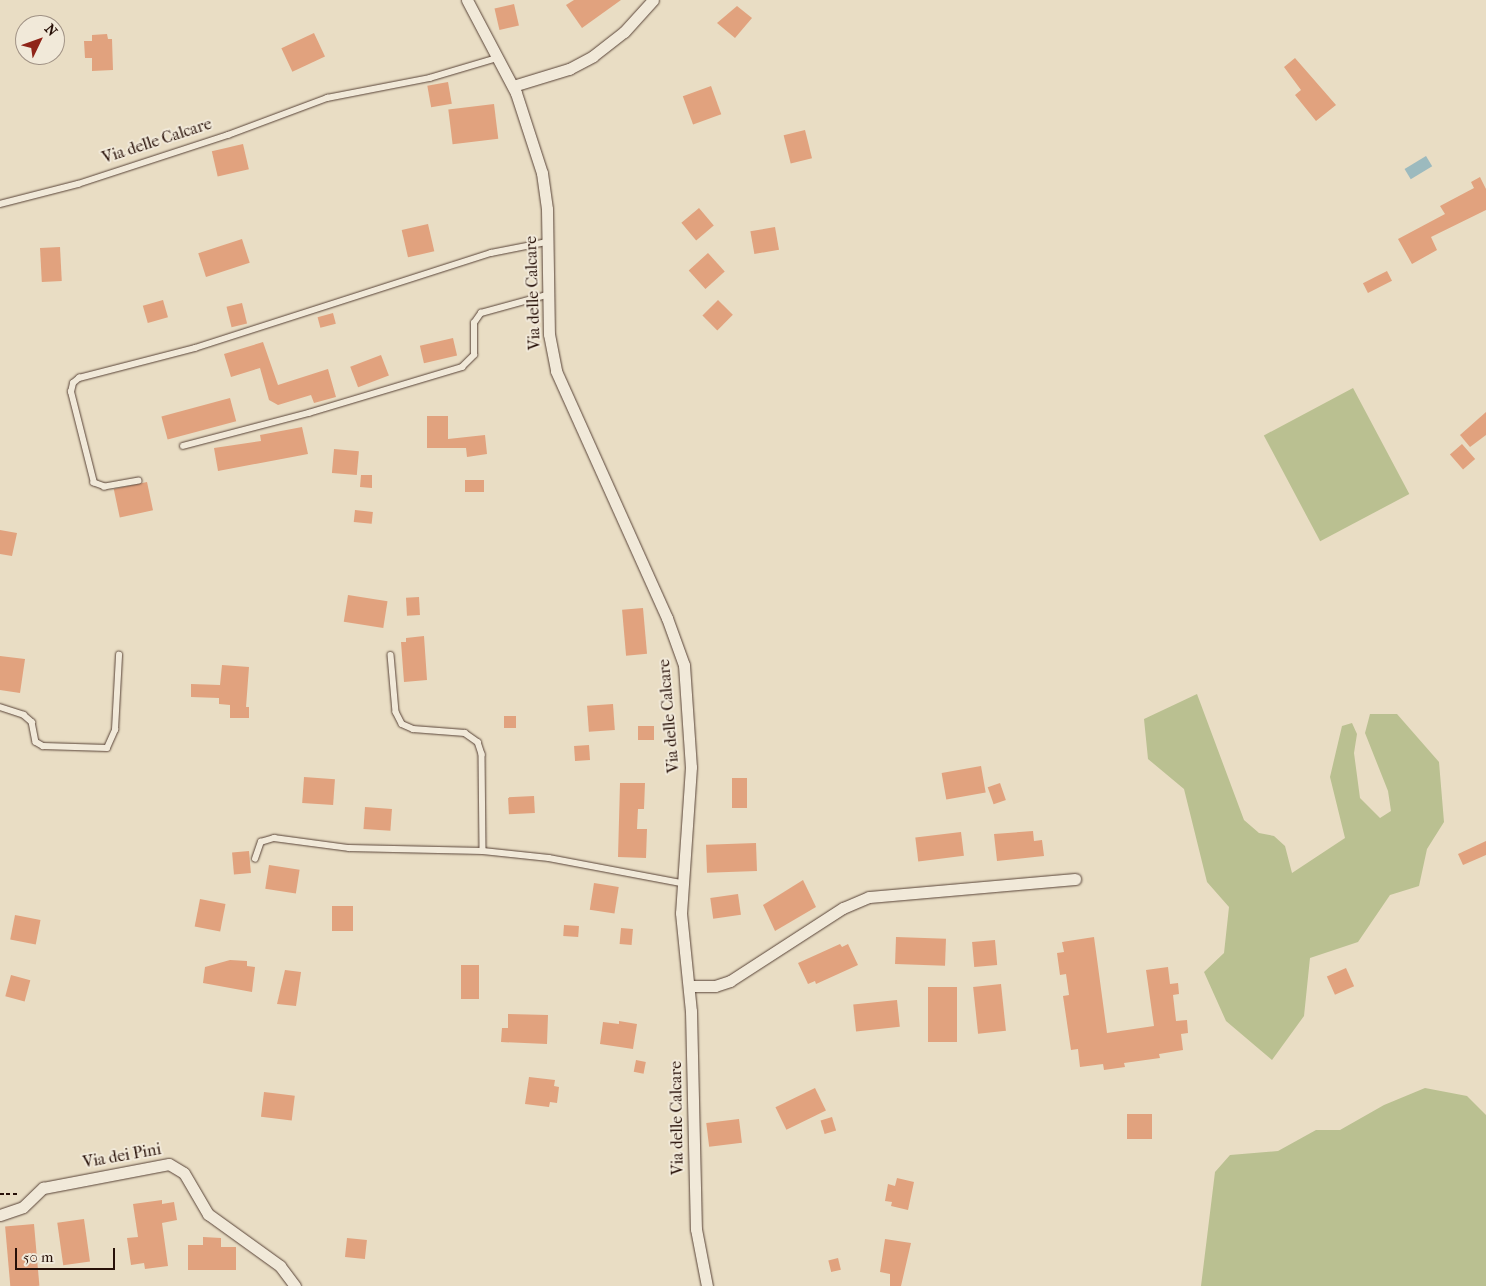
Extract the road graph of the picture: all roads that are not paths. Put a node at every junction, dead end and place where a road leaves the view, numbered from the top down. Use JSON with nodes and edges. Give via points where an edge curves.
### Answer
{"nodes":[{"id":1,"x":466,"y":0,"type":"edge"},
{"id":2,"x":654,"y":0,"type":"edge"},
{"id":3,"x":497,"y":58,"type":"junction"},
{"id":4,"x":513,"y":86,"type":"junction"},
{"id":5,"x":0,"y":204,"type":"edge"},
{"id":6,"x":547,"y":242,"type":"junction"},
{"id":7,"x":546,"y":295,"type":"junction"},
{"id":8,"x":183,"y":446,"type":"dead end"},
{"id":9,"x":139,"y":481,"type":"dead end"},
{"id":10,"x":119,"y":655,"type":"dead end"},
{"id":11,"x":390,"y":655,"type":"dead end"},
{"id":12,"x":0,"y":708,"type":"edge"},
{"id":13,"x":484,"y":851,"type":"junction"},
{"id":14,"x":255,"y":859,"type":"dead end"},
{"id":15,"x":1075,"y":879,"type":"dead end"},
{"id":16,"x":681,"y":884,"type":"junction"},
{"id":17,"x":690,"y":986,"type":"junction"},
{"id":18,"x":0,"y":1216,"type":"edge"},
{"id":19,"x":296,"y":1286,"type":"edge"},
{"id":20,"x":707,"y":1286,"type":"edge"}],
"edges":[{"from":1,"to":3,"type":"street","name":"Via delle Calcare"},
{"from":2,"to":4,"type":"street","via":[[624,32],[593,56],[569,68]]},
{"from":3,"to":4,"type":"street","name":"Via delle Calcare"},
{"from":3,"to":5,"type":"lane","name":"Via delle Calcare","via":[[420,80],[322,99],[228,135],[78,184]]},
{"from":4,"to":6,"type":"street","name":"Via delle Calcare","via":[[542,173]]},
{"from":6,"to":7,"type":"street","name":"Via delle Calcare"},
{"from":6,"to":9,"type":"lane","via":[[491,253],[195,348],[79,378],[73,383],[71,392],[94,483],[105,488]]},
{"from":7,"to":8,"type":"lane","via":[[477,317],[473,328],[474,355],[462,366],[309,413]]},
{"from":7,"to":16,"type":"street","name":"Via delle Calcare","via":[[549,334],[558,376],[667,618],[682,659],[691,767]]},
{"from":10,"to":12,"type":"lane","via":[[115,730],[107,748],[43,746],[36,742],[32,722],[24,715]]},
{"from":11,"to":13,"type":"lane","via":[[396,712],[402,724],[413,729],[468,734],[480,746]]},
{"from":13,"to":14,"type":"lane","via":[[349,848],[270,838],[258,846]]},
{"from":13,"to":16,"type":"lane","via":[[549,858]]},
{"from":15,"to":17,"type":"street","via":[[869,897],[843,908],[730,981],[715,986]]},
{"from":16,"to":17,"type":"street","name":"Via delle Calcare"},
{"from":17,"to":20,"type":"street","name":"Via delle Calcare","via":[[695,1220]]},
{"from":18,"to":19,"type":"street","name":"Via dei Pini","via":[[23,1207],[33,1194],[49,1187],[154,1164],[175,1165],[187,1177],[208,1214],[280,1266]]}]}
